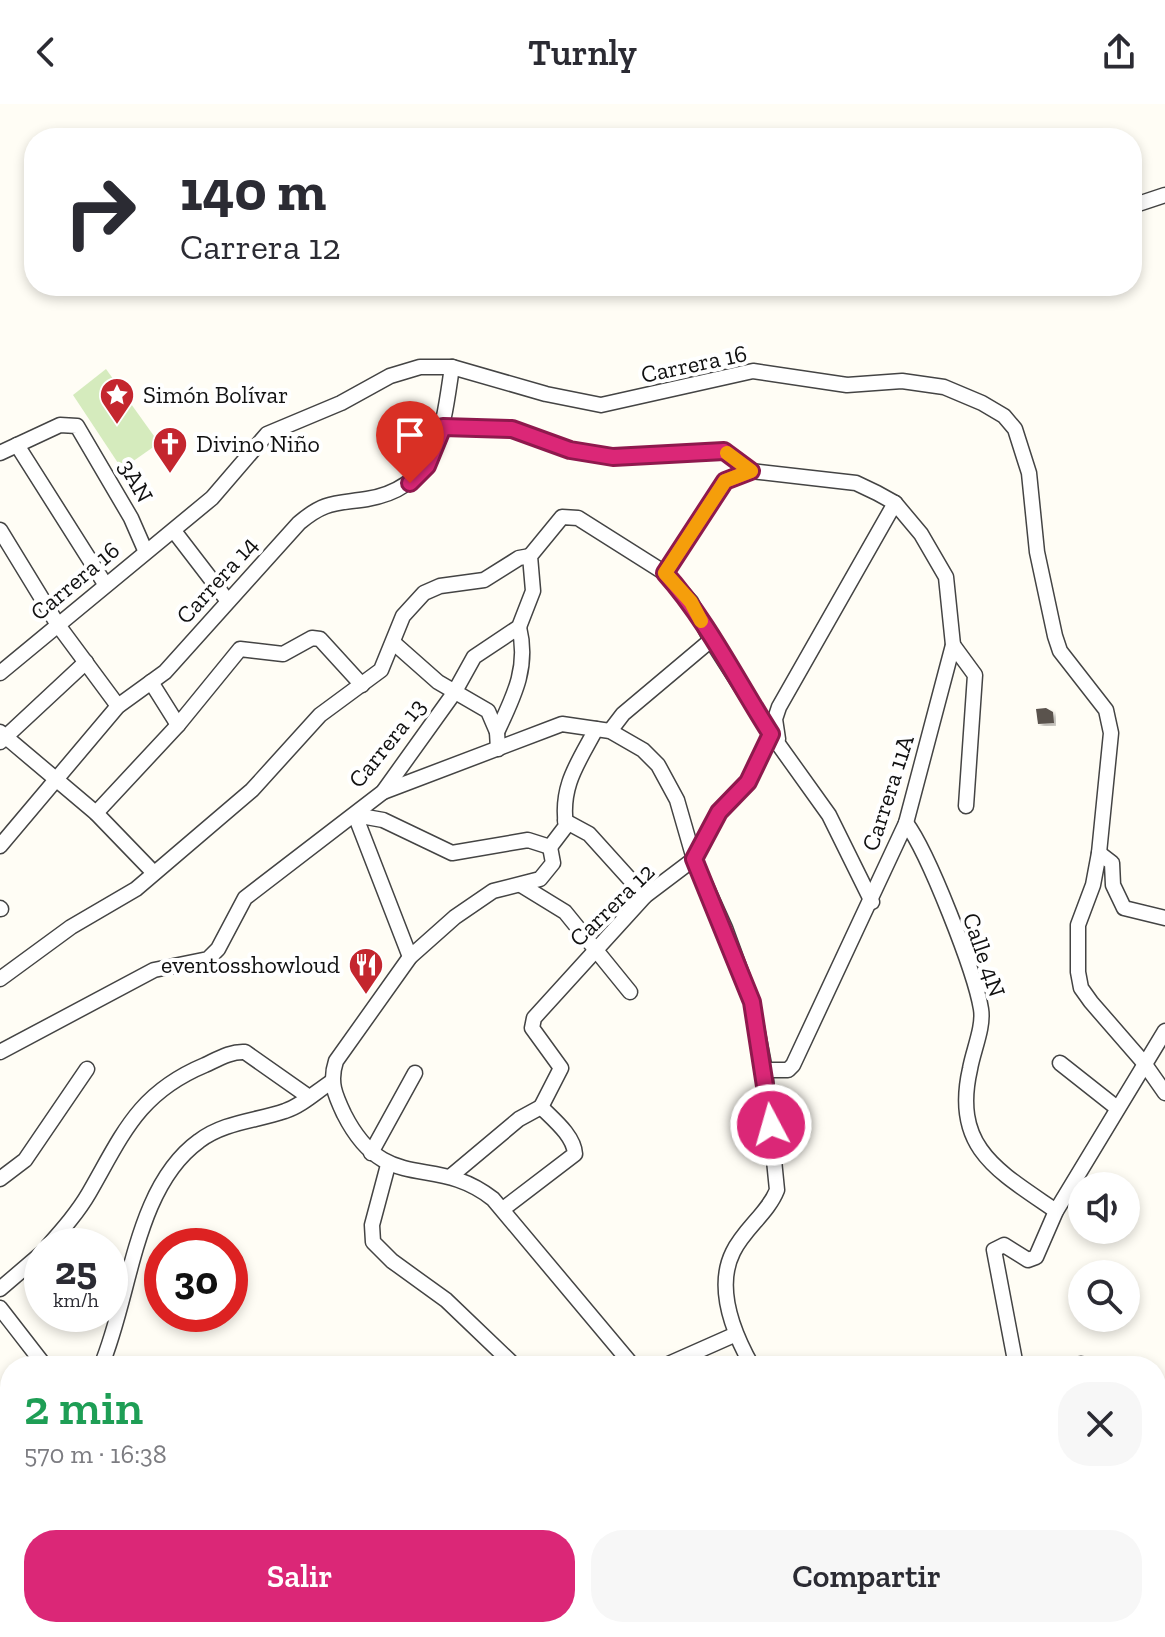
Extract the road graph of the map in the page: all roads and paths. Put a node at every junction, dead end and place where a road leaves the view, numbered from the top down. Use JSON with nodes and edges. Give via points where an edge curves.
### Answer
{"nodes":[{"id":1,"x":1165,"y":195,"type":"edge"},
{"id":2,"x":1142,"y":203,"type":"edge"},
{"id":3,"x":452,"y":367,"type":"junction"},
{"id":4,"x":443,"y":427,"type":"junction"},
{"id":5,"x":17,"y":445,"type":"junction"},
{"id":6,"x":0,"y":453,"type":"edge"},
{"id":7,"x":751,"y":471,"type":"junction"},
{"id":8,"x":895,"y":503,"type":"junction"},
{"id":9,"x":0,"y":530,"type":"edge"},
{"id":10,"x":174,"y":531,"type":"junction"},
{"id":11,"x":145,"y":550,"type":"junction"},
{"id":12,"x":530,"y":556,"type":"junction"},
{"id":13,"x":665,"y":573,"type":"junction"},
{"id":14,"x":105,"y":584,"type":"junction"},
{"id":15,"x":227,"y":600,"type":"junction"},
{"id":16,"x":58,"y":625,"type":"junction"},
{"id":17,"x":519,"y":627,"type":"junction"},
{"id":18,"x":711,"y":640,"type":"junction"},
{"id":19,"x":395,"y":644,"type":"junction"},
{"id":20,"x":953,"y":645,"type":"junction"},
{"id":21,"x":86,"y":662,"type":"junction"},
{"id":22,"x":3,"y":664,"type":"edge"},
{"id":23,"x":151,"y":682,"type":"junction"},
{"id":24,"x":362,"y":685,"type":"junction"},
{"id":25,"x":454,"y":693,"type":"junction"},
{"id":26,"x":118,"y":706,"type":"junction"},
{"id":27,"x":178,"y":725,"type":"junction"},
{"id":28,"x":603,"y":730,"type":"junction"},
{"id":29,"x":497,"y":732,"type":"junction"},
{"id":30,"x":2,"y":737,"type":"edge"},
{"id":31,"x":775,"y":738,"type":"junction"},
{"id":32,"x":498,"y":749,"type":"junction"},
{"id":33,"x":57,"y":781,"type":"junction"},
{"id":34,"x":383,"y":792,"type":"junction"},
{"id":35,"x":966,"y":806,"type":"dead end"},
{"id":36,"x":96,"y":813,"type":"junction"},
{"id":37,"x":355,"y":815,"type":"junction"},
{"id":38,"x":565,"y":821,"type":"junction"},
{"id":39,"x":906,"y":823,"type":"junction"},
{"id":40,"x":0,"y":846,"type":"edge"},
{"id":41,"x":550,"y":847,"type":"junction"},
{"id":42,"x":1099,"y":853,"type":"junction"},
{"id":43,"x":694,"y":859,"type":"junction"},
{"id":44,"x":153,"y":872,"type":"junction"},
{"id":45,"x":521,"y":885,"type":"junction"},
{"id":46,"x":645,"y":896,"type":"junction"},
{"id":47,"x":872,"y":902,"type":"junction"},
{"id":48,"x":1165,"y":918,"type":"edge"},
{"id":49,"x":593,"y":950,"type":"junction"},
{"id":50,"x":410,"y":957,"type":"junction"},
{"id":51,"x":0,"y":979,"type":"edge"},
{"id":52,"x":630,"y":992,"type":"dead end"},
{"id":53,"x":1165,"y":1031,"type":"edge"},
{"id":54,"x":0,"y":1052,"type":"edge"},
{"id":55,"x":1060,"y":1063,"type":"dead end"},
{"id":56,"x":1144,"y":1063,"type":"junction"},
{"id":57,"x":87,"y":1069,"type":"dead end"},
{"id":58,"x":765,"y":1070,"type":"junction"},
{"id":59,"x":415,"y":1073,"type":"dead end"},
{"id":60,"x":331,"y":1082,"type":"junction"},
{"id":61,"x":1165,"y":1093,"type":"edge"},
{"id":62,"x":309,"y":1097,"type":"junction"},
{"id":63,"x":541,"y":1107,"type":"junction"},
{"id":64,"x":1117,"y":1108,"type":"junction"},
{"id":65,"x":371,"y":1153,"type":"junction"},
{"id":66,"x":388,"y":1165,"type":"junction"},
{"id":67,"x":451,"y":1176,"type":"junction"},
{"id":68,"x":0,"y":1179,"type":"edge"},
{"id":69,"x":503,"y":1209,"type":"junction"},
{"id":70,"x":1056,"y":1211,"type":"junction"},
{"id":71,"x":62,"y":1228,"type":"edge"},
{"id":72,"x":24,"y":1268,"type":"edge"},
{"id":73,"x":0,"y":1289,"type":"edge"},
{"id":74,"x":0,"y":1308,"type":"edge"},
{"id":75,"x":734,"y":1335,"type":"junction"},
{"id":76,"x":37,"y":1356,"type":"edge"},
{"id":77,"x":104,"y":1356,"type":"edge"},
{"id":78,"x":505,"y":1356,"type":"edge"},
{"id":79,"x":623,"y":1356,"type":"edge"},
{"id":80,"x":687,"y":1356,"type":"edge"},
{"id":81,"x":746,"y":1356,"type":"edge"},
{"id":82,"x":1014,"y":1356,"type":"edge"}],
"edges":[{"from":1,"to":2,"type":"street"},
{"from":3,"to":4,"type":"street","name":"Carrera 14"},
{"from":3,"to":10,"type":"street","name":"Carrera 16","via":[[420,367],[390,376],[267,434],[212,498]]},
{"from":3,"to":42,"type":"street","name":"Carrera 16","via":[[601,405],[753,371],[847,385],[902,381],[944,387],[1004,416],[1023,445],[1037,552],[1060,651],[1106,710],[1111,733]]},
{"from":4,"to":7,"type":"street","via":[[512,429],[570,450],[613,457],[724,451]]},
{"from":4,"to":15,"type":"street","name":"Carrera 14","via":[[427,466],[410,483],[369,498],[319,507]]},
{"from":5,"to":6,"type":"street","name":"3AN"},
{"from":5,"to":11,"type":"street","name":"3AN","via":[[60,425],[77,426]]},
{"from":5,"to":14,"type":"street"},
{"from":7,"to":8,"type":"street","via":[[856,483]]},
{"from":7,"to":13,"type":"street","via":[[725,481]]},
{"from":8,"to":20,"type":"street","name":"Carrera 11A","via":[[946,577]]},
{"from":8,"to":31,"type":"street","name":"Carrera 12","via":[[779,707]]},
{"from":9,"to":16,"type":"street"},
{"from":10,"to":11,"type":"street","name":"Carrera 16"},
{"from":10,"to":15,"type":"street"},
{"from":11,"to":14,"type":"street","name":"Carrera 16"},
{"from":12,"to":13,"type":"street","via":[[553,525],[570,516]]},
{"from":12,"to":17,"type":"street","via":[[533,591]]},
{"from":12,"to":19,"type":"street","via":[[484,580],[424,593],[403,616]]},
{"from":13,"to":18,"type":"street","via":[[691,602]]},
{"from":14,"to":16,"type":"street","name":"Carrera 16"},
{"from":15,"to":23,"type":"street","name":"Carrera 14"},
{"from":16,"to":21,"type":"street"},
{"from":16,"to":22,"type":"street","name":"Carrera 16"},
{"from":17,"to":25,"type":"street","name":"Carrera 13","via":[[477,653]]},
{"from":17,"to":29,"type":"street","via":[[523,665]]},
{"from":18,"to":28,"type":"street"},
{"from":18,"to":31,"type":"street"},
{"from":19,"to":24,"type":"street","via":[[381,670]]},
{"from":19,"to":25,"type":"street"},
{"from":20,"to":35,"type":"street","via":[[975,675]]},
{"from":20,"to":39,"type":"street","name":"Carrera 11A"},
{"from":21,"to":26,"type":"street"},
{"from":21,"to":30,"type":"street"},
{"from":23,"to":26,"type":"street","name":"Carrera 14"},
{"from":23,"to":27,"type":"street"},
{"from":24,"to":27,"type":"street","via":[[320,639],[283,654],[244,648]]},
{"from":24,"to":44,"type":"street","via":[[320,715],[252,790]]},
{"from":25,"to":29,"type":"street","via":[[488,711]]},
{"from":25,"to":34,"type":"street","name":"Carrera 13"},
{"from":26,"to":33,"type":"street","name":"Carrera 14"},
{"from":27,"to":36,"type":"street"},
{"from":28,"to":32,"type":"street","via":[[562,724]]},
{"from":28,"to":38,"type":"street","via":[[565,790]]},
{"from":28,"to":43,"type":"street","via":[[643,750],[658,765],[677,800]]},
{"from":29,"to":32,"type":"street"},
{"from":30,"to":33,"type":"street"},
{"from":31,"to":43,"type":"street","name":"Carrera 12","via":[[748,782],[719,812]]},
{"from":31,"to":47,"type":"street","via":[[829,815]]},
{"from":32,"to":34,"type":"street"},
{"from":33,"to":36,"type":"street"},
{"from":33,"to":40,"type":"street","name":"Carrera 14"},
{"from":34,"to":37,"type":"street","name":"Carrera 13"},
{"from":36,"to":44,"type":"street"},
{"from":37,"to":41,"type":"street","via":[[383,820],[452,853],[528,840]]},
{"from":37,"to":50,"type":"street"},
{"from":37,"to":54,"type":"street","name":"Carrera 13","via":[[245,898],[208,959],[154,970]]},
{"from":38,"to":41,"type":"street"},
{"from":38,"to":46,"type":"street","via":[[589,834]]},
{"from":39,"to":47,"type":"street","name":"Carrera 11A"},
{"from":39,"to":70,"type":"street","name":"Calle 4N","via":[[955,932],[981,1009],[964,1093],[966,1121],[987,1158]]},
{"from":41,"to":45,"type":"street","via":[[553,863],[547,872]]},
{"from":42,"to":48,"type":"street","via":[[1112,863],[1113,885],[1124,908]]},
{"from":42,"to":56,"type":"street","name":"Carrera 16","via":[[1078,925],[1081,988]]},
{"from":43,"to":46,"type":"street","name":"Carrera 12"},
{"from":43,"to":58,"type":"street","via":[[752,1002]]},
{"from":44,"to":51,"type":"street","via":[[136,889],[71,927]]},
{"from":45,"to":49,"type":"street","via":[[565,912]]},
{"from":45,"to":50,"type":"street","via":[[484,896]]},
{"from":46,"to":49,"type":"street","name":"Carrera 12"},
{"from":47,"to":58,"type":"street","name":"Carrera 11A","via":[[793,1065],[788,1070]]},
{"from":49,"to":52,"type":"street"},
{"from":49,"to":63,"type":"street","name":"Carrera 12","via":[[534,1018],[532,1028],[561,1068]]},
{"from":50,"to":60,"type":"street","via":[[336,1061]]},
{"from":53,"to":56,"type":"street"},
{"from":55,"to":64,"type":"street"},
{"from":56,"to":61,"type":"street","name":"Carrera 16"},
{"from":56,"to":64,"type":"street"},
{"from":57,"to":68,"type":"street","via":[[25,1160]]},
{"from":58,"to":75,"type":"street","via":[[777,1190],[733,1252],[727,1292]]},
{"from":59,"to":65,"type":"street"},
{"from":60,"to":62,"type":"street"},
{"from":60,"to":65,"type":"street","via":[[354,1133]]},
{"from":62,"to":71,"type":"street","via":[[245,1052],[180,1075],[139,1108]]},
{"from":62,"to":77,"type":"street","via":[[283,1112],[235,1123],[199,1140],[170,1169],[150,1209]]},
{"from":63,"to":67,"type":"street"},
{"from":63,"to":69,"type":"street","via":[[561,1127],[575,1154]]},
{"from":64,"to":70,"type":"street"},
{"from":65,"to":66,"type":"street"},
{"from":66,"to":67,"type":"street"},
{"from":66,"to":78,"type":"street","via":[[372,1225],[373,1242]]},
{"from":67,"to":69,"type":"street","via":[[478,1187]]},
{"from":69,"to":79,"type":"street"},
{"from":70,"to":82,"type":"street","via":[[1034,1258],[1001,1245],[992,1254]]},
{"from":72,"to":73,"type":"street"},
{"from":74,"to":76,"type":"street"},
{"from":75,"to":80,"type":"street"},
{"from":75,"to":81,"type":"street"}]}
